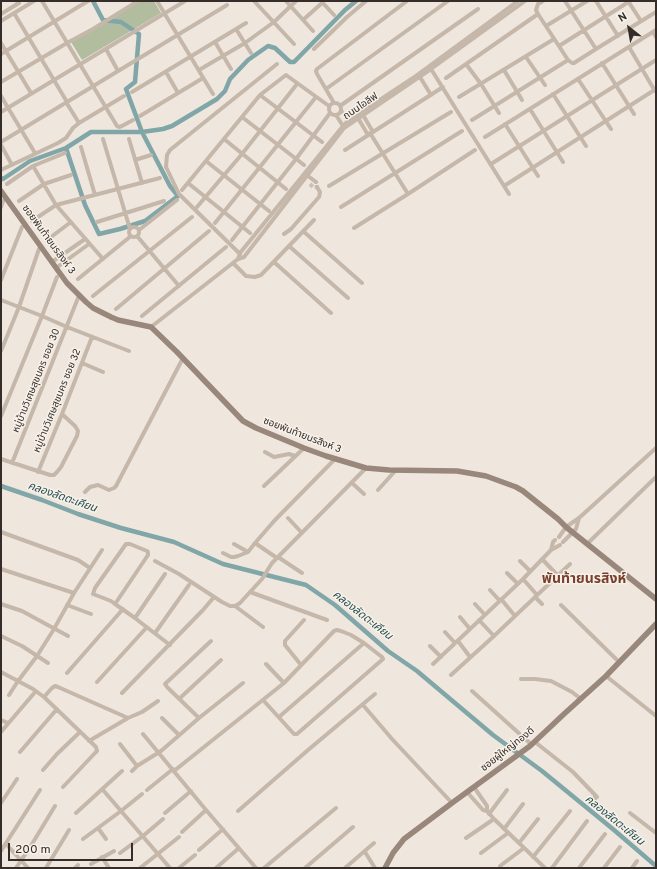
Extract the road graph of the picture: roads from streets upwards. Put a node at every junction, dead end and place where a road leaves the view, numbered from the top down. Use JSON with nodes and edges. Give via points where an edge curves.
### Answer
{"nodes":[{"id":1,"x":42,"y":1,"type":"edge"},
{"id":2,"x":88,"y":1,"type":"edge"},
{"id":3,"x":138,"y":1,"type":"edge"},
{"id":4,"x":157,"y":1,"type":"edge"},
{"id":5,"x":185,"y":1,"type":"edge"},
{"id":6,"x":254,"y":1,"type":"edge"},
{"id":7,"x":286,"y":1,"type":"edge"},
{"id":8,"x":296,"y":1,"type":"edge"},
{"id":9,"x":366,"y":1,"type":"edge"},
{"id":10,"x":407,"y":1,"type":"edge"},
{"id":11,"x":448,"y":1,"type":"edge"},
{"id":12,"x":524,"y":1,"type":"edge"},
{"id":13,"x":542,"y":1,"type":"edge"},
{"id":14,"x":565,"y":1,"type":"edge"},
{"id":15,"x":587,"y":1,"type":"edge"},
{"id":16,"x":596,"y":1,"type":"edge"},
{"id":17,"x":629,"y":1,"type":"edge"},
{"id":18,"x":20,"y":2,"type":"edge"},
{"id":19,"x":31,"y":2,"type":"edge"},
{"id":20,"x":322,"y":2,"type":"edge"},
{"id":21,"x":518,"y":2,"type":"edge"},
{"id":22,"x":227,"y":5,"type":"dead end"},
{"id":23,"x":290,"y":6,"type":"junction"},
{"id":24,"x":478,"y":10,"type":"dead end"},
{"id":25,"x":571,"y":11,"type":"junction"},
{"id":26,"x":656,"y":12,"type":"edge"},
{"id":27,"x":14,"y":13,"type":"junction"},
{"id":28,"x":164,"y":13,"type":"junction"},
{"id":29,"x":1,"y":14,"type":"edge"},
{"id":30,"x":538,"y":14,"type":"junction"},
{"id":31,"x":334,"y":15,"type":"dead end"},
{"id":32,"x":606,"y":16,"type":"junction"},
{"id":33,"x":303,"y":20,"type":"junction"},
{"id":34,"x":1,"y":21,"type":"edge"},
{"id":35,"x":641,"y":21,"type":"junction"},
{"id":36,"x":54,"y":22,"type":"junction"},
{"id":37,"x":274,"y":22,"type":"junction"},
{"id":38,"x":246,"y":23,"type":"dead end"},
{"id":39,"x":546,"y":26,"type":"junction"},
{"id":40,"x":236,"y":29,"type":"junction"},
{"id":41,"x":584,"y":30,"type":"junction"},
{"id":42,"x":313,"y":31,"type":"dead end"},
{"id":43,"x":654,"y":31,"type":"edge"},
{"id":44,"x":178,"y":35,"type":"junction"},
{"id":45,"x":618,"y":36,"type":"junction"},
{"id":46,"x":29,"y":37,"type":"junction"},
{"id":47,"x":656,"y":37,"type":"edge"},
{"id":48,"x":554,"y":39,"type":"junction"},
{"id":49,"x":215,"y":42,"type":"junction"},
{"id":50,"x":1,"y":43,"type":"edge"},
{"id":51,"x":67,"y":43,"type":"junction"},
{"id":52,"x":245,"y":43,"type":"junction"},
{"id":53,"x":294,"y":44,"type":"dead end"},
{"id":54,"x":558,"y":46,"type":"junction"},
{"id":55,"x":629,"y":47,"type":"junction"},
{"id":56,"x":106,"y":49,"type":"junction"},
{"id":57,"x":314,"y":49,"type":"dead end"},
{"id":58,"x":596,"y":50,"type":"junction"},
{"id":59,"x":6,"y":51,"type":"junction"},
{"id":60,"x":251,"y":53,"type":"dead end"},
{"id":61,"x":1,"y":54,"type":"edge"},
{"id":62,"x":224,"y":56,"type":"junction"},
{"id":63,"x":190,"y":57,"type":"junction"},
{"id":64,"x":526,"y":57,"type":"junction"},
{"id":65,"x":41,"y":58,"type":"junction"},
{"id":66,"x":568,"y":60,"type":"junction"},
{"id":67,"x":656,"y":60,"type":"edge"},
{"id":68,"x":602,"y":63,"type":"junction"},
{"id":69,"x":80,"y":64,"type":"junction"},
{"id":70,"x":277,"y":64,"type":"dead end"},
{"id":71,"x":466,"y":64,"type":"junction"},
{"id":72,"x":642,"y":68,"type":"junction"},
{"id":73,"x":231,"y":69,"type":"dead end"},
{"id":74,"x":432,"y":69,"type":"junction"},
{"id":75,"x":199,"y":70,"type":"junction"},
{"id":76,"x":504,"y":70,"type":"junction"},
{"id":77,"x":118,"y":71,"type":"junction"},
{"id":78,"x":18,"y":72,"type":"junction"},
{"id":79,"x":166,"y":72,"type":"junction"},
{"id":80,"x":420,"y":77,"type":"junction"},
{"id":81,"x":204,"y":78,"type":"junction"},
{"id":82,"x":446,"y":78,"type":"dead end"},
{"id":83,"x":540,"y":78,"type":"junction"},
{"id":84,"x":578,"y":78,"type":"junction"},
{"id":85,"x":54,"y":80,"type":"junction"},
{"id":86,"x":1,"y":82,"type":"edge"},
{"id":87,"x":297,"y":84,"type":"junction"},
{"id":88,"x":481,"y":84,"type":"junction"},
{"id":89,"x":545,"y":84,"type":"dead end"},
{"id":90,"x":616,"y":85,"type":"junction"},
{"id":91,"x":93,"y":86,"type":"junction"},
{"id":92,"x":443,"y":87,"type":"junction"},
{"id":93,"x":326,"y":89,"type":"junction"},
{"id":94,"x":656,"y":90,"type":"edge"},
{"id":95,"x":132,"y":92,"type":"dead end"},
{"id":96,"x":517,"y":92,"type":"junction"},
{"id":97,"x":178,"y":93,"type":"junction"},
{"id":98,"x":31,"y":94,"type":"junction"},
{"id":99,"x":213,"y":94,"type":"dead end"},
{"id":100,"x":553,"y":94,"type":"junction"},
{"id":101,"x":260,"y":95,"type":"junction"},
{"id":102,"x":431,"y":95,"type":"junction"},
{"id":103,"x":1,"y":96,"type":"edge"},
{"id":104,"x":124,"y":96,"type":"dead end"},
{"id":105,"x":459,"y":97,"type":"dead end"},
{"id":106,"x":316,"y":98,"type":"junction"},
{"id":107,"x":522,"y":100,"type":"dead end"},
{"id":108,"x":592,"y":100,"type":"junction"},
{"id":109,"x":67,"y":102,"type":"junction"},
{"id":110,"x":334,"y":103,"type":"junction"},
{"id":111,"x":329,"y":106,"type":"junction"},
{"id":112,"x":340,"y":106,"type":"junction"},
{"id":113,"x":495,"y":106,"type":"junction"},
{"id":114,"x":629,"y":106,"type":"junction"},
{"id":115,"x":105,"y":107,"type":"junction"},
{"id":116,"x":8,"y":108,"type":"junction"},
{"id":117,"x":278,"y":109,"type":"junction"},
{"id":118,"x":530,"y":109,"type":"junction"},
{"id":119,"x":1,"y":112,"type":"edge"},
{"id":120,"x":451,"y":112,"type":"dead end"},
{"id":121,"x":499,"y":113,"type":"dead end"},
{"id":122,"x":330,"y":114,"type":"junction"},
{"id":123,"x":634,"y":114,"type":"dead end"},
{"id":124,"x":336,"y":115,"type":"junction"},
{"id":125,"x":363,"y":115,"type":"junction"},
{"id":126,"x":140,"y":116,"type":"dead end"},
{"id":127,"x":567,"y":116,"type":"junction"},
{"id":128,"x":242,"y":117,"type":"junction"},
{"id":129,"x":358,"y":118,"type":"junction"},
{"id":130,"x":133,"y":120,"type":"dead end"},
{"id":131,"x":472,"y":120,"type":"dead end"},
{"id":132,"x":606,"y":121,"type":"junction"},
{"id":133,"x":79,"y":123,"type":"junction"},
{"id":134,"x":296,"y":123,"type":"junction"},
{"id":135,"x":505,"y":124,"type":"junction"},
{"id":136,"x":343,"y":126,"type":"junction"},
{"id":137,"x":21,"y":129,"type":"junction"},
{"id":138,"x":611,"y":130,"type":"dead end"},
{"id":139,"x":260,"y":131,"type":"junction"},
{"id":140,"x":462,"y":131,"type":"dead end"},
{"id":141,"x":544,"y":131,"type":"junction"},
{"id":142,"x":371,"y":133,"type":"junction"},
{"id":143,"x":314,"y":136,"type":"junction"},
{"id":144,"x":485,"y":137,"type":"dead end"},
{"id":145,"x":580,"y":137,"type":"junction"},
{"id":146,"x":103,"y":139,"type":"dead end"},
{"id":147,"x":129,"y":139,"type":"dead end"},
{"id":148,"x":224,"y":139,"type":"junction"},
{"id":149,"x":1,"y":142,"type":"edge"},
{"id":150,"x":322,"y":142,"type":"dead end"},
{"id":151,"x":1,"y":145,"type":"edge"},
{"id":152,"x":278,"y":145,"type":"junction"},
{"id":153,"x":519,"y":146,"type":"junction"},
{"id":154,"x":586,"y":146,"type":"dead end"},
{"id":155,"x":80,"y":147,"type":"dead end"},
{"id":156,"x":345,"y":150,"type":"dead end"},
{"id":157,"x":475,"y":150,"type":"dead end"},
{"id":158,"x":557,"y":152,"type":"junction"},
{"id":159,"x":35,"y":153,"type":"junction"},
{"id":160,"x":383,"y":153,"type":"junction"},
{"id":161,"x":65,"y":154,"type":"dead end"},
{"id":162,"x":242,"y":154,"type":"junction"},
{"id":163,"x":151,"y":156,"type":"dead end"},
{"id":164,"x":296,"y":159,"type":"junction"},
{"id":165,"x":135,"y":160,"type":"junction"},
{"id":166,"x":206,"y":161,"type":"junction"},
{"id":167,"x":563,"y":162,"type":"dead end"},
{"id":168,"x":304,"y":164,"type":"dead end"},
{"id":169,"x":491,"y":164,"type":"junction"},
{"id":170,"x":12,"y":165,"type":"junction"},
{"id":171,"x":34,"y":166,"type":"junction"},
{"id":172,"x":259,"y":168,"type":"junction"},
{"id":173,"x":532,"y":168,"type":"junction"},
{"id":174,"x":1,"y":170,"type":"edge"},
{"id":175,"x":395,"y":174,"type":"junction"},
{"id":176,"x":71,"y":175,"type":"dead end"},
{"id":177,"x":224,"y":176,"type":"junction"},
{"id":178,"x":308,"y":176,"type":"junction"},
{"id":179,"x":538,"y":176,"type":"dead end"},
{"id":180,"x":160,"y":178,"type":"dead end"},
{"id":181,"x":305,"y":180,"type":"junction"},
{"id":182,"x":278,"y":182,"type":"junction"},
{"id":183,"x":142,"y":183,"type":"junction"},
{"id":184,"x":188,"y":183,"type":"junction"},
{"id":185,"x":7,"y":184,"type":"dead end"},
{"id":186,"x":44,"y":184,"type":"junction"},
{"id":187,"x":310,"y":184,"type":"dead end"},
{"id":188,"x":329,"y":186,"type":"dead end"},
{"id":189,"x":504,"y":186,"type":"junction"},
{"id":190,"x":286,"y":188,"type":"dead end"},
{"id":191,"x":118,"y":189,"type":"junction"},
{"id":192,"x":182,"y":190,"type":"dead end"},
{"id":193,"x":242,"y":190,"type":"junction"},
{"id":194,"x":1,"y":191,"type":"edge"},
{"id":195,"x":408,"y":194,"type":"junction"},
{"id":196,"x":509,"y":194,"type":"dead end"},
{"id":197,"x":95,"y":195,"type":"junction"},
{"id":198,"x":205,"y":198,"type":"junction"},
{"id":199,"x":177,"y":200,"type":"dead end"},
{"id":200,"x":3,"y":201,"type":"dead end"},
{"id":201,"x":19,"y":201,"type":"dead end"},
{"id":202,"x":164,"y":201,"type":"dead end"},
{"id":203,"x":56,"y":205,"type":"junction"},
{"id":204,"x":260,"y":205,"type":"junction"},
{"id":205,"x":1,"y":207,"type":"edge"},
{"id":206,"x":197,"y":207,"type":"dead end"},
{"id":207,"x":341,"y":208,"type":"dead end"},
{"id":208,"x":224,"y":212,"type":"junction"},
{"id":209,"x":269,"y":212,"type":"dead end"},
{"id":210,"x":125,"y":213,"type":"junction"},
{"id":211,"x":192,"y":217,"type":"dead end"},
{"id":212,"x":314,"y":220,"type":"dead end"},
{"id":213,"x":32,"y":221,"type":"dead end"},
{"id":214,"x":71,"y":222,"type":"junction"},
{"id":215,"x":97,"y":222,"type":"dead end"},
{"id":216,"x":215,"y":223,"type":"dead end"},
{"id":217,"x":22,"y":227,"type":"dead end"},
{"id":218,"x":243,"y":227,"type":"junction"},
{"id":219,"x":354,"y":228,"type":"dead end"},
{"id":220,"x":130,"y":229,"type":"junction"},
{"id":221,"x":139,"y":230,"type":"junction"},
{"id":222,"x":303,"y":231,"type":"junction"},
{"id":223,"x":209,"y":232,"type":"dead end"},
{"id":224,"x":250,"y":233,"type":"dead end"},
{"id":225,"x":284,"y":234,"type":"dead end"},
{"id":226,"x":131,"y":236,"type":"junction"},
{"id":227,"x":137,"y":236,"type":"junction"},
{"id":228,"x":85,"y":239,"type":"junction"},
{"id":229,"x":47,"y":240,"type":"dead end"},
{"id":230,"x":232,"y":240,"type":"dead end"},
{"id":231,"x":90,"y":244,"type":"junction"},
{"id":232,"x":289,"y":246,"type":"junction"},
{"id":233,"x":226,"y":247,"type":"dead end"},
{"id":234,"x":40,"y":249,"type":"dead end"},
{"id":235,"x":150,"y":251,"type":"junction"},
{"id":236,"x":240,"y":253,"type":"junction"},
{"id":237,"x":244,"y":257,"type":"junction"},
{"id":238,"x":103,"y":259,"type":"junction"},
{"id":239,"x":238,"y":259,"type":"junction"},
{"id":240,"x":52,"y":262,"type":"junction"},
{"id":241,"x":274,"y":262,"type":"junction"},
{"id":242,"x":233,"y":263,"type":"junction"},
{"id":243,"x":56,"y":268,"type":"junction"},
{"id":244,"x":165,"y":269,"type":"junction"},
{"id":245,"x":57,"y":277,"type":"dead end"},
{"id":246,"x":78,"y":279,"type":"dead end"},
{"id":247,"x":1,"y":280,"type":"edge"},
{"id":248,"x":362,"y":283,"type":"dead end"},
{"id":249,"x":179,"y":286,"type":"junction"},
{"id":250,"x":93,"y":296,"type":"dead end"},
{"id":251,"x":78,"y":298,"type":"dead end"},
{"id":252,"x":348,"y":298,"type":"dead end"},
{"id":253,"x":1,"y":300,"type":"edge"},
{"id":254,"x":19,"y":307,"type":"junction"},
{"id":255,"x":116,"y":310,"type":"dead end"},
{"id":256,"x":331,"y":312,"type":"dead end"},
{"id":257,"x":42,"y":316,"type":"junction"},
{"id":258,"x":142,"y":316,"type":"dead end"},
{"id":259,"x":67,"y":327,"type":"junction"},
{"id":260,"x":151,"y":327,"type":"junction"},
{"id":261,"x":92,"y":337,"type":"junction"},
{"id":262,"x":1,"y":351,"type":"edge"},
{"id":263,"x":129,"y":351,"type":"dead end"},
{"id":264,"x":183,"y":358,"type":"junction"},
{"id":265,"x":82,"y":363,"type":"junction"},
{"id":266,"x":103,"y":372,"type":"dead end"},
{"id":267,"x":62,"y":414,"type":"junction"},
{"id":268,"x":1,"y":416,"type":"edge"},
{"id":269,"x":304,"y":448,"type":"junction"},
{"id":270,"x":656,"y":448,"type":"edge"},
{"id":271,"x":265,"y":452,"type":"dead end"},
{"id":272,"x":295,"y":456,"type":"junction"},
{"id":273,"x":1,"y":459,"type":"edge"},
{"id":274,"x":335,"y":459,"type":"junction"},
{"id":275,"x":12,"y":463,"type":"junction"},
{"id":276,"x":366,"y":468,"type":"junction"},
{"id":277,"x":396,"y":470,"type":"junction"},
{"id":278,"x":38,"y":472,"type":"junction"},
{"id":279,"x":656,"y":477,"type":"edge"},
{"id":280,"x":352,"y":483,"type":"junction"},
{"id":281,"x":264,"y":486,"type":"dead end"},
{"id":282,"x":378,"y":490,"type":"dead end"},
{"id":283,"x":84,"y":492,"type":"dead end"},
{"id":284,"x":364,"y":494,"type":"dead end"},
{"id":285,"x":288,"y":518,"type":"dead end"},
{"id":286,"x":579,"y":518,"type":"junction"},
{"id":287,"x":566,"y":527,"type":"junction"},
{"id":288,"x":1,"y":532,"type":"edge"},
{"id":289,"x":572,"y":532,"type":"junction"},
{"id":290,"x":302,"y":533,"type":"junction"},
{"id":291,"x":255,"y":543,"type":"junction"},
{"id":292,"x":234,"y":544,"type":"dead end"},
{"id":293,"x":587,"y":544,"type":"junction"},
{"id":294,"x":102,"y":550,"type":"dead end"},
{"id":295,"x":551,"y":550,"type":"junction"},
{"id":296,"x":248,"y":552,"type":"junction"},
{"id":297,"x":223,"y":553,"type":"dead end"},
{"id":298,"x":277,"y":557,"type":"junction"},
{"id":299,"x":542,"y":559,"type":"junction"},
{"id":300,"x":155,"y":561,"type":"dead end"},
{"id":301,"x":520,"y":561,"type":"dead end"},
{"id":302,"x":570,"y":564,"type":"dead end"},
{"id":303,"x":90,"y":568,"type":"junction"},
{"id":304,"x":1,"y":569,"type":"edge"},
{"id":305,"x":530,"y":571,"type":"junction"},
{"id":306,"x":302,"y":573,"type":"dead end"},
{"id":307,"x":507,"y":573,"type":"dead end"},
{"id":308,"x":164,"y":574,"type":"dead end"},
{"id":309,"x":558,"y":575,"type":"junction"},
{"id":310,"x":522,"y":579,"type":"junction"},
{"id":311,"x":563,"y":581,"type":"dead end"},
{"id":312,"x":517,"y":583,"type":"junction"},
{"id":313,"x":189,"y":585,"type":"dead end"},
{"id":314,"x":490,"y":590,"type":"dead end"},
{"id":315,"x":250,"y":592,"type":"junction"},
{"id":316,"x":74,"y":593,"type":"junction"},
{"id":317,"x":214,"y":596,"type":"junction"},
{"id":318,"x":536,"y":596,"type":"junction"},
{"id":319,"x":656,"y":599,"type":"edge"},
{"id":320,"x":500,"y":600,"type":"junction"},
{"id":321,"x":1,"y":604,"type":"edge"},
{"id":322,"x":115,"y":604,"type":"junction"},
{"id":323,"x":475,"y":604,"type":"dead end"},
{"id":324,"x":542,"y":604,"type":"dead end"},
{"id":325,"x":67,"y":605,"type":"junction"},
{"id":326,"x":235,"y":606,"type":"junction"},
{"id":327,"x":561,"y":606,"type":"dead end"},
{"id":328,"x":123,"y":610,"type":"junction"},
{"id":329,"x":92,"y":614,"type":"dead end"},
{"id":330,"x":485,"y":615,"type":"junction"},
{"id":331,"x":515,"y":616,"type":"junction"},
{"id":332,"x":460,"y":617,"type":"dead end"},
{"id":333,"x":135,"y":618,"type":"junction"},
{"id":334,"x":304,"y":620,"type":"dead end"},
{"id":335,"x":327,"y":620,"type":"dead end"},
{"id":336,"x":479,"y":620,"type":"junction"},
{"id":337,"x":656,"y":624,"type":"edge"},
{"id":338,"x":147,"y":627,"type":"junction"},
{"id":339,"x":263,"y":627,"type":"dead end"},
{"id":340,"x":54,"y":629,"type":"junction"},
{"id":341,"x":470,"y":629,"type":"junction"},
{"id":342,"x":445,"y":632,"type":"dead end"},
{"id":343,"x":155,"y":633,"type":"junction"},
{"id":344,"x":1,"y":636,"type":"edge"},
{"id":345,"x":68,"y":636,"type":"dead end"},
{"id":346,"x":494,"y":636,"type":"junction"},
{"id":347,"x":211,"y":641,"type":"dead end"},
{"id":348,"x":457,"y":642,"type":"junction"},
{"id":349,"x":364,"y":643,"type":"junction"},
{"id":350,"x":170,"y":645,"type":"junction"},
{"id":351,"x":430,"y":646,"type":"dead end"},
{"id":352,"x":38,"y":656,"type":"junction"},
{"id":353,"x":470,"y":656,"type":"junction"},
{"id":354,"x":441,"y":657,"type":"junction"},
{"id":355,"x":221,"y":660,"type":"dead end"},
{"id":356,"x":619,"y":662,"type":"junction"},
{"id":357,"x":48,"y":663,"type":"dead end"},
{"id":358,"x":266,"y":664,"type":"dead end"},
{"id":359,"x":433,"y":664,"type":"dead end"},
{"id":360,"x":302,"y":665,"type":"junction"},
{"id":361,"x":1,"y":672,"type":"edge"},
{"id":362,"x":67,"y":673,"type":"dead end"},
{"id":363,"x":451,"y":675,"type":"dead end"},
{"id":364,"x":606,"y":676,"type":"junction"},
{"id":365,"x":521,"y":679,"type":"dead end"},
{"id":366,"x":18,"y":681,"type":"junction"},
{"id":367,"x":96,"y":682,"type":"dead end"},
{"id":368,"x":243,"y":683,"type":"dead end"},
{"id":369,"x":284,"y":683,"type":"junction"},
{"id":370,"x":36,"y":691,"type":"junction"},
{"id":371,"x":472,"y":691,"type":"dead end"},
{"id":372,"x":122,"y":693,"type":"dead end"},
{"id":373,"x":9,"y":694,"type":"dead end"},
{"id":374,"x":375,"y":694,"type":"dead end"},
{"id":375,"x":44,"y":697,"type":"junction"},
{"id":376,"x":179,"y":699,"type":"junction"},
{"id":377,"x":581,"y":699,"type":"junction"},
{"id":378,"x":263,"y":700,"type":"junction"},
{"id":379,"x":158,"y":702,"type":"dead end"},
{"id":380,"x":363,"y":705,"type":"junction"},
{"id":381,"x":57,"y":709,"type":"junction"},
{"id":382,"x":656,"y":716,"type":"edge"},
{"id":383,"x":279,"y":717,"type":"junction"},
{"id":384,"x":128,"y":718,"type":"junction"},
{"id":385,"x":162,"y":718,"type":"dead end"},
{"id":386,"x":198,"y":718,"type":"junction"},
{"id":387,"x":1,"y":720,"type":"edge"},
{"id":388,"x":8,"y":724,"type":"junction"},
{"id":389,"x":1,"y":732,"type":"edge"},
{"id":390,"x":80,"y":732,"type":"junction"},
{"id":391,"x":143,"y":734,"type":"dead end"},
{"id":392,"x":179,"y":735,"type":"junction"},
{"id":393,"x":89,"y":741,"type":"junction"},
{"id":394,"x":120,"y":744,"type":"dead end"},
{"id":395,"x":532,"y":744,"type":"junction"},
{"id":396,"x":20,"y":752,"type":"dead end"},
{"id":397,"x":159,"y":752,"type":"junction"},
{"id":398,"x":138,"y":766,"type":"junction"},
{"id":399,"x":43,"y":770,"type":"dead end"},
{"id":400,"x":174,"y":770,"type":"junction"},
{"id":401,"x":132,"y":771,"type":"dead end"},
{"id":402,"x":122,"y":772,"type":"dead end"},
{"id":403,"x":17,"y":779,"type":"dead end"},
{"id":404,"x":63,"y":787,"type":"dead end"},
{"id":405,"x":474,"y":787,"type":"junction"},
{"id":406,"x":40,"y":790,"type":"dead end"},
{"id":407,"x":103,"y":790,"type":"junction"},
{"id":408,"x":147,"y":790,"type":"dead end"},
{"id":409,"x":507,"y":790,"type":"dead end"},
{"id":410,"x":191,"y":791,"type":"junction"},
{"id":411,"x":468,"y":792,"type":"junction"},
{"id":412,"x":142,"y":794,"type":"dead end"},
{"id":413,"x":1,"y":803,"type":"edge"},
{"id":414,"x":452,"y":803,"type":"junction"},
{"id":415,"x":523,"y":804,"type":"dead end"},
{"id":416,"x":55,"y":806,"type":"dead end"},
{"id":417,"x":336,"y":808,"type":"dead end"},
{"id":418,"x":600,"y":808,"type":"dead end"},
{"id":419,"x":206,"y":810,"type":"junction"},
{"id":420,"x":121,"y":811,"type":"junction"},
{"id":421,"x":238,"y":811,"type":"dead end"},
{"id":422,"x":570,"y":811,"type":"dead end"},
{"id":423,"x":76,"y":813,"type":"dead end"},
{"id":424,"x":165,"y":813,"type":"dead end"},
{"id":425,"x":488,"y":813,"type":"junction"},
{"id":426,"x":630,"y":813,"type":"dead end"},
{"id":427,"x":163,"y":819,"type":"dead end"},
{"id":428,"x":494,"y":819,"type":"junction"},
{"id":429,"x":538,"y":819,"type":"dead end"},
{"id":430,"x":587,"y":821,"type":"dead end"},
{"id":431,"x":353,"y":827,"type":"dead end"},
{"id":432,"x":98,"y":828,"type":"junction"},
{"id":433,"x":223,"y":829,"type":"junction"},
{"id":434,"x":504,"y":829,"type":"junction"},
{"id":435,"x":69,"y":830,"type":"dead end"},
{"id":436,"x":182,"y":832,"type":"dead end"},
{"id":437,"x":508,"y":833,"type":"junction"},
{"id":438,"x":656,"y":833,"type":"edge"},
{"id":439,"x":605,"y":834,"type":"dead end"},
{"id":440,"x":142,"y":836,"type":"junction"},
{"id":441,"x":179,"y":837,"type":"dead end"},
{"id":442,"x":466,"y":838,"type":"dead end"},
{"id":443,"x":83,"y":839,"type":"dead end"},
{"id":444,"x":106,"y":840,"type":"dead end"},
{"id":445,"x":374,"y":843,"type":"dead end"},
{"id":446,"x":519,"y":843,"type":"junction"},
{"id":447,"x":6,"y":844,"type":"junction"},
{"id":448,"x":620,"y":847,"type":"dead end"},
{"id":449,"x":239,"y":848,"type":"junction"},
{"id":450,"x":524,"y":848,"type":"junction"},
{"id":451,"x":199,"y":850,"type":"dead end"},
{"id":452,"x":1,"y":851,"type":"edge"},
{"id":453,"x":114,"y":851,"type":"dead end"},
{"id":454,"x":120,"y":852,"type":"dead end"},
{"id":455,"x":365,"y":852,"type":"junction"},
{"id":456,"x":481,"y":853,"type":"dead end"},
{"id":457,"x":158,"y":854,"type":"junction"},
{"id":458,"x":195,"y":855,"type":"dead end"},
{"id":459,"x":102,"y":857,"type":"junction"},
{"id":460,"x":533,"y":857,"type":"junction"},
{"id":461,"x":22,"y":861,"type":"junction"},
{"id":462,"x":637,"y":861,"type":"dead end"},
{"id":463,"x":91,"y":864,"type":"dead end"},
{"id":464,"x":500,"y":866,"type":"dead end"},
{"id":465,"x":16,"y":868,"type":"edge"},
{"id":466,"x":28,"y":868,"type":"edge"},
{"id":467,"x":46,"y":868,"type":"edge"},
{"id":468,"x":109,"y":868,"type":"edge"},
{"id":469,"x":140,"y":868,"type":"edge"},
{"id":470,"x":170,"y":868,"type":"edge"},
{"id":471,"x":179,"y":868,"type":"edge"},
{"id":472,"x":216,"y":868,"type":"edge"},
{"id":473,"x":256,"y":868,"type":"edge"},
{"id":474,"x":264,"y":868,"type":"edge"},
{"id":475,"x":305,"y":868,"type":"edge"},
{"id":476,"x":345,"y":868,"type":"edge"},
{"id":477,"x":375,"y":868,"type":"edge"},
{"id":478,"x":385,"y":868,"type":"edge"},
{"id":479,"x":545,"y":868,"type":"edge"},
{"id":480,"x":552,"y":868,"type":"edge"},
{"id":481,"x":579,"y":868,"type":"edge"},
{"id":482,"x":604,"y":868,"type":"edge"},
{"id":483,"x":632,"y":868,"type":"edge"}],
"edges":[{"from":1,"to":36,"type":"street"},
{"from":2,"to":36,"type":"street"},
{"from":3,"to":51,"type":"street"},
{"from":4,"to":28,"type":"street"},
{"from":5,"to":28,"type":"street"},
{"from":6,"to":37,"type":"street"},
{"from":7,"to":23,"type":"street"},
{"from":8,"to":23,"type":"street"},
{"from":9,"to":57,"type":"street"},
{"from":10,"to":93,"type":"street","via":[[317,69],[317,74]]},
{"from":11,"to":93,"type":"street"},
{"from":12,"to":21,"type":"street","name":"ถนนไอลีฟ"},
{"from":13,"to":30,"type":"street","via":[[536,10]]},
{"from":14,"to":25,"type":"street"},
{"from":15,"to":25,"type":"street"},
{"from":16,"to":32,"type":"street"},
{"from":17,"to":32,"type":"street"},
{"from":17,"to":35,"type":"street"},
{"from":18,"to":29,"type":"street"},
{"from":19,"to":27,"type":"street"},
{"from":20,"to":31,"type":"street"},
{"from":20,"to":33,"type":"street"},
{"from":21,"to":74,"type":"street","name":"ถนนไอลีฟ"},
{"from":21,"to":136,"type":"street","name":"ถนนไอลีฟ"},
{"from":22,"to":44,"type":"street"},
{"from":23,"to":33,"type":"street"},
{"from":23,"to":37,"type":"street"},
{"from":24,"to":112,"type":"street"},
{"from":25,"to":39,"type":"street"},
{"from":25,"to":41,"type":"street"},
{"from":26,"to":35,"type":"street"},
{"from":27,"to":34,"type":"street"},
{"from":27,"to":46,"type":"street"},
{"from":28,"to":44,"type":"street"},
{"from":28,"to":56,"type":"street"},
{"from":30,"to":39,"type":"street"},
{"from":30,"to":71,"type":"street"},
{"from":32,"to":41,"type":"street"},
{"from":32,"to":45,"type":"street"},
{"from":33,"to":42,"type":"street"},
{"from":35,"to":45,"type":"street"},
{"from":36,"to":46,"type":"street"},
{"from":36,"to":51,"type":"street"},
{"from":37,"to":52,"type":"street"},
{"from":37,"to":53,"type":"street"},
{"from":38,"to":40,"type":"street"},
{"from":39,"to":48,"type":"street"},
{"from":40,"to":49,"type":"street"},
{"from":40,"to":52,"type":"street"},
{"from":41,"to":54,"type":"street"},
{"from":41,"to":58,"type":"street"},
{"from":43,"to":47,"type":"street"},
{"from":43,"to":55,"type":"street"},
{"from":44,"to":63,"type":"street"},
{"from":44,"to":77,"type":"street"},
{"from":45,"to":58,"type":"street"},
{"from":46,"to":59,"type":"street"},
{"from":46,"to":65,"type":"street"},
{"from":48,"to":54,"type":"street"},
{"from":48,"to":64,"type":"street"},
{"from":49,"to":62,"type":"street"},
{"from":49,"to":63,"type":"street"},
{"from":50,"to":59,"type":"street"},
{"from":51,"to":65,"type":"street"},
{"from":51,"to":69,"type":"street"},
{"from":52,"to":60,"type":"street"},
{"from":52,"to":62,"type":"street"},
{"from":54,"to":66,"type":"street"},
{"from":55,"to":68,"type":"street"},
{"from":55,"to":72,"type":"street"},
{"from":56,"to":69,"type":"street"},
{"from":56,"to":77,"type":"street"},
{"from":58,"to":66,"type":"street","via":[[574,63]]},
{"from":59,"to":61,"type":"street"},
{"from":59,"to":78,"type":"street"},
{"from":62,"to":73,"type":"street"},
{"from":62,"to":75,"type":"street"},
{"from":63,"to":75,"type":"street"},
{"from":63,"to":79,"type":"street"},
{"from":64,"to":76,"type":"street"},
{"from":64,"to":83,"type":"street"},
{"from":65,"to":78,"type":"street"},
{"from":65,"to":85,"type":"street"},
{"from":66,"to":83,"type":"street"},
{"from":67,"to":72,"type":"street"},
{"from":68,"to":84,"type":"street"},
{"from":68,"to":90,"type":"street"},
{"from":69,"to":85,"type":"street"},
{"from":69,"to":91,"type":"street"},
{"from":70,"to":236,"type":"street","via":[[170,150],[167,156],[166,167],[179,194]]},
{"from":71,"to":82,"type":"street"},
{"from":71,"to":88,"type":"street"},
{"from":72,"to":90,"type":"street"},
{"from":72,"to":94,"type":"street"},
{"from":74,"to":80,"type":"street","name":"ถนนไอลีฟ"},
{"from":74,"to":92,"type":"street"},
{"from":75,"to":81,"type":"street"},
{"from":76,"to":88,"type":"street"},
{"from":76,"to":96,"type":"street"},
{"from":77,"to":91,"type":"street"},
{"from":78,"to":86,"type":"street"},
{"from":78,"to":98,"type":"street"},
{"from":79,"to":95,"type":"street"},
{"from":79,"to":97,"type":"street"},
{"from":80,"to":102,"type":"street"},
{"from":80,"to":125,"type":"street","name":"ถนนไอลีฟ"},
{"from":81,"to":97,"type":"street"},
{"from":81,"to":99,"type":"street"},
{"from":83,"to":89,"type":"street"},
{"from":83,"to":96,"type":"street"},
{"from":84,"to":100,"type":"street"},
{"from":84,"to":108,"type":"street"},
{"from":85,"to":98,"type":"street"},
{"from":85,"to":109,"type":"street"},
{"from":87,"to":101,"type":"street","via":[[286,75]]},
{"from":87,"to":106,"type":"street"},
{"from":87,"to":117,"type":"street"},
{"from":88,"to":105,"type":"street"},
{"from":88,"to":113,"type":"street"},
{"from":90,"to":108,"type":"street"},
{"from":90,"to":114,"type":"street"},
{"from":91,"to":109,"type":"street"},
{"from":91,"to":115,"type":"street"},
{"from":92,"to":102,"type":"street"},
{"from":92,"to":169,"type":"street"},
{"from":93,"to":110,"type":"street"},
{"from":94,"to":114,"type":"street"},
{"from":96,"to":107,"type":"street"},
{"from":96,"to":113,"type":"street"},
{"from":97,"to":126,"type":"street"},
{"from":98,"to":116,"type":"street"},
{"from":100,"to":118,"type":"street"},
{"from":100,"to":127,"type":"street"},
{"from":101,"to":117,"type":"street"},
{"from":101,"to":128,"type":"street"},
{"from":102,"to":142,"type":"street"},
{"from":103,"to":116,"type":"street"},
{"from":104,"to":115,"type":"street"},
{"from":106,"to":111,"type":"street"},
{"from":106,"to":134,"type":"street"},
{"from":108,"to":127,"type":"street"},
{"from":108,"to":132,"type":"street"},
{"from":109,"to":133,"type":"street"},
{"from":109,"to":137,"type":"street"},
{"from":110,"to":111,"type":"street"},
{"from":110,"to":112,"type":"street"},
{"from":111,"to":122,"type":"street"},
{"from":112,"to":124,"type":"street","via":[[340,112]]},
{"from":113,"to":121,"type":"street"},
{"from":113,"to":131,"type":"street"},
{"from":114,"to":123,"type":"street"},
{"from":114,"to":132,"type":"street"},
{"from":115,"to":130,"type":"street","via":[[119,127]]},
{"from":115,"to":133,"type":"street"},
{"from":116,"to":119,"type":"street"},
{"from":116,"to":137,"type":"street"},
{"from":117,"to":134,"type":"street"},
{"from":117,"to":139,"type":"street"},
{"from":118,"to":135,"type":"street"},
{"from":118,"to":141,"type":"street"},
{"from":120,"to":160,"type":"street"},
{"from":122,"to":124,"type":"street"},
{"from":122,"to":143,"type":"street"},
{"from":124,"to":136,"type":"street"},
{"from":125,"to":129,"type":"street","name":"ถนนไอลีฟ"},
{"from":125,"to":142,"type":"street"},
{"from":127,"to":141,"type":"street"},
{"from":127,"to":145,"type":"street"},
{"from":128,"to":139,"type":"street"},
{"from":128,"to":148,"type":"street"},
{"from":129,"to":142,"type":"street"},
{"from":129,"to":178,"type":"street","name":"ถนนไอลีฟ","via":[[344,128]]},
{"from":132,"to":138,"type":"street"},
{"from":132,"to":145,"type":"street"},
{"from":133,"to":159,"type":"street","via":[[66,138]]},
{"from":134,"to":143,"type":"street"},
{"from":134,"to":152,"type":"street"},
{"from":135,"to":144,"type":"street"},
{"from":135,"to":153,"type":"street"},
{"from":136,"to":236,"type":"street","name":"ถนนไอลีฟ"},
{"from":137,"to":149,"type":"street"},
{"from":137,"to":159,"type":"street"},
{"from":139,"to":152,"type":"street"},
{"from":139,"to":162,"type":"street"},
{"from":140,"to":175,"type":"street"},
{"from":141,"to":153,"type":"street"},
{"from":141,"to":158,"type":"street"},
{"from":142,"to":156,"type":"street"},
{"from":142,"to":160,"type":"street"},
{"from":143,"to":150,"type":"street"},
{"from":143,"to":164,"type":"street"},
{"from":145,"to":154,"type":"street"},
{"from":145,"to":158,"type":"street"},
{"from":146,"to":191,"type":"street"},
{"from":147,"to":165,"type":"street"},
{"from":148,"to":162,"type":"street"},
{"from":148,"to":166,"type":"street"},
{"from":151,"to":170,"type":"street"},
{"from":152,"to":164,"type":"street"},
{"from":152,"to":172,"type":"street"},
{"from":153,"to":169,"type":"street"},
{"from":153,"to":173,"type":"street"},
{"from":155,"to":197,"type":"street"},
{"from":157,"to":195,"type":"street"},
{"from":158,"to":167,"type":"street"},
{"from":158,"to":173,"type":"street"},
{"from":159,"to":170,"type":"street"},
{"from":160,"to":175,"type":"street"},
{"from":160,"to":188,"type":"street"},
{"from":161,"to":171,"type":"street"},
{"from":162,"to":172,"type":"street"},
{"from":162,"to":177,"type":"street"},
{"from":163,"to":165,"type":"street"},
{"from":164,"to":168,"type":"street"},
{"from":164,"to":182,"type":"street"},
{"from":165,"to":183,"type":"street"},
{"from":166,"to":177,"type":"street"},
{"from":166,"to":184,"type":"street"},
{"from":169,"to":189,"type":"street"},
{"from":170,"to":174,"type":"street"},
{"from":171,"to":185,"type":"street"},
{"from":171,"to":186,"type":"street"},
{"from":172,"to":182,"type":"street"},
{"from":172,"to":193,"type":"street"},
{"from":173,"to":179,"type":"street"},
{"from":173,"to":189,"type":"street"},
{"from":175,"to":195,"type":"street"},
{"from":175,"to":207,"type":"street"},
{"from":176,"to":186,"type":"street"},
{"from":177,"to":193,"type":"street"},
{"from":177,"to":198,"type":"street"},
{"from":178,"to":181,"type":"street","name":"ถนนไอลีฟ"},
{"from":178,"to":225,"type":"street","via":[[317,184],[319,197]]},
{"from":180,"to":183,"type":"street"},
{"from":181,"to":187,"type":"street"},
{"from":181,"to":237,"type":"street","name":"ถนนไอลีฟ"},
{"from":182,"to":190,"type":"street"},
{"from":182,"to":204,"type":"street"},
{"from":183,"to":191,"type":"street"},
{"from":184,"to":192,"type":"street"},
{"from":184,"to":198,"type":"street"},
{"from":186,"to":201,"type":"street"},
{"from":186,"to":203,"type":"street"},
{"from":189,"to":196,"type":"street"},
{"from":191,"to":197,"type":"street"},
{"from":191,"to":210,"type":"street"},
{"from":193,"to":204,"type":"street"},
{"from":193,"to":208,"type":"street"},
{"from":194,"to":240,"type":"street","name":"ซอยพันท้ายนรสิงห์ 3"},
{"from":195,"to":219,"type":"street"},
{"from":197,"to":203,"type":"street"},
{"from":198,"to":206,"type":"street"},
{"from":198,"to":208,"type":"street"},
{"from":199,"to":221,"type":"street"},
{"from":200,"to":205,"type":"street"},
{"from":202,"to":210,"type":"street"},
{"from":203,"to":213,"type":"street"},
{"from":203,"to":214,"type":"street"},
{"from":204,"to":209,"type":"street"},
{"from":204,"to":218,"type":"street"},
{"from":208,"to":216,"type":"street"},
{"from":208,"to":218,"type":"street"},
{"from":210,"to":215,"type":"street"},
{"from":210,"to":220,"type":"street"},
{"from":211,"to":235,"type":"street"},
{"from":212,"to":222,"type":"street"},
{"from":214,"to":228,"type":"street"},
{"from":214,"to":229,"type":"street"},
{"from":217,"to":247,"type":"street"},
{"from":218,"to":224,"type":"street"},
{"from":218,"to":230,"type":"street"},
{"from":220,"to":221,"type":"street","via":[[135,227]]},
{"from":220,"to":226,"type":"street"},
{"from":221,"to":227,"type":"street"},
{"from":222,"to":232,"type":"street"},
{"from":222,"to":248,"type":"street"},
{"from":223,"to":244,"type":"street"},
{"from":226,"to":227,"type":"street"},
{"from":226,"to":238,"type":"street"},
{"from":227,"to":235,"type":"street"},
{"from":228,"to":231,"type":"street"},
{"from":228,"to":240,"type":"street"},
{"from":231,"to":238,"type":"street"},
{"from":231,"to":243,"type":"street"},
{"from":232,"to":241,"type":"street"},
{"from":232,"to":252,"type":"street"},
{"from":233,"to":249,"type":"street"},
{"from":234,"to":254,"type":"street"},
{"from":235,"to":244,"type":"street"},
{"from":235,"to":250,"type":"street"},
{"from":236,"to":237,"type":"street"},
{"from":236,"to":239,"type":"street","name":"ถนนไอลีฟ"},
{"from":237,"to":239,"type":"street"},
{"from":238,"to":246,"type":"street"},
{"from":239,"to":242,"type":"street"},
{"from":240,"to":243,"type":"street","name":"ซอยพันท้ายนรสิงห์ 3"},
{"from":241,"to":242,"type":"street","via":[[261,275],[255,277],[246,276]]},
{"from":241,"to":256,"type":"street"},
{"from":242,"to":260,"type":"street"},
{"from":243,"to":260,"type":"street","name":"ซอยพันท้ายนรสิงห์ 3","via":[[93,308],[118,320]]},
{"from":244,"to":249,"type":"street"},
{"from":244,"to":255,"type":"street"},
{"from":245,"to":257,"type":"street"},
{"from":249,"to":258,"type":"street"},
{"from":251,"to":259,"type":"street","name":"หมู่บ้านวิเศษสุขนคร ซอย 30"},
{"from":253,"to":254,"type":"street"},
{"from":254,"to":257,"type":"street"},
{"from":254,"to":262,"type":"street"},
{"from":257,"to":259,"type":"street"},
{"from":257,"to":268,"type":"street"},
{"from":259,"to":261,"type":"street"},
{"from":259,"to":275,"type":"street","name":"หมู่บ้านวิเศษสุขนคร ซอย 30"},
{"from":260,"to":264,"type":"street","name":"ซอยพันท้ายนรสิงห์ 3"},
{"from":261,"to":263,"type":"street"},
{"from":261,"to":265,"type":"street","name":"หมู่บ้านวิเศษสุขนคร ซอย 32"},
{"from":264,"to":269,"type":"street","name":"ซอยพันท้ายนรสิงห์ 3","via":[[243,421]]},
{"from":264,"to":283,"type":"street","via":[[116,486],[109,490],[94,486]]},
{"from":265,"to":266,"type":"street"},
{"from":265,"to":267,"type":"street","name":"หมู่บ้านวิเศษสุขนคร ซอย 32"},
{"from":267,"to":278,"type":"street","name":"หมู่บ้านวิเศษสุขนคร ซอย 32"},
{"from":267,"to":278,"type":"street","via":[[77,428],[77,436],[54,475]]},
{"from":269,"to":272,"type":"street"},
{"from":269,"to":274,"type":"street","name":"ซอยพันท้ายนรสิงห์ 3"},
{"from":270,"to":286,"type":"street"},
{"from":271,"to":272,"type":"street","via":[[274,457],[289,454]]},
{"from":272,"to":281,"type":"street"},
{"from":273,"to":275,"type":"street"},
{"from":274,"to":276,"type":"street","name":"ซอยพันท้ายนรสิงห์ 3"},
{"from":274,"to":291,"type":"street"},
{"from":275,"to":278,"type":"street"},
{"from":276,"to":277,"type":"street","name":"ซอยพันท้ายนรสิงห์ 3"},
{"from":276,"to":280,"type":"street"},
{"from":277,"to":282,"type":"street"},
{"from":277,"to":287,"type":"street","name":"ซอยพันท้ายนรสิงห์ 3","via":[[457,471],[486,476],[523,490]]},
{"from":279,"to":293,"type":"street"},
{"from":280,"to":284,"type":"street"},
{"from":280,"to":290,"type":"street"},
{"from":285,"to":290,"type":"street"},
{"from":286,"to":287,"type":"street"},
{"from":286,"to":289,"type":"street"},
{"from":287,"to":289,"type":"street","name":"ซอยพันท้ายนรสิงห์ 3"},
{"from":287,"to":295,"type":"street","via":[[553,542]]},
{"from":288,"to":303,"type":"street","via":[[78,560]]},
{"from":289,"to":293,"type":"street","name":"ซอยพันท้ายนรสิงห์ 3"},
{"from":289,"to":295,"type":"street"},
{"from":290,"to":298,"type":"street"},
{"from":291,"to":296,"type":"street"},
{"from":291,"to":298,"type":"street"},
{"from":292,"to":296,"type":"street"},
{"from":293,"to":319,"type":"street","name":"ซอยพันท้ายนรสิงห์ 3"},
{"from":294,"to":303,"type":"street"},
{"from":295,"to":299,"type":"street"},
{"from":296,"to":297,"type":"street","via":[[234,557]]},
{"from":298,"to":306,"type":"street"},
{"from":298,"to":315,"type":"street"},
{"from":299,"to":305,"type":"street"},
{"from":299,"to":309,"type":"street"},
{"from":300,"to":317,"type":"street"},
{"from":301,"to":305,"type":"street"},
{"from":302,"to":309,"type":"street"},
{"from":303,"to":316,"type":"street"},
{"from":304,"to":316,"type":"street"},
{"from":305,"to":310,"type":"street"},
{"from":307,"to":312,"type":"street"},
{"from":308,"to":333,"type":"street"},
{"from":309,"to":311,"type":"street"},
{"from":309,"to":318,"type":"street"},
{"from":310,"to":312,"type":"street"},
{"from":310,"to":318,"type":"street"},
{"from":312,"to":320,"type":"street"},
{"from":313,"to":343,"type":"street"},
{"from":314,"to":320,"type":"street"},
{"from":315,"to":326,"type":"street"},
{"from":315,"to":335,"type":"street"},
{"from":316,"to":325,"type":"street"},
{"from":317,"to":326,"type":"street","via":[[230,606]]},
{"from":317,"to":350,"type":"street"},
{"from":318,"to":324,"type":"street"},
{"from":318,"to":331,"type":"street"},
{"from":320,"to":330,"type":"street"},
{"from":320,"to":331,"type":"street"},
{"from":321,"to":340,"type":"street","via":[[22,611]]},
{"from":322,"to":322,"type":"street","via":[[148,555],[147,550],[126,544],[95,588],[93,594]]},
{"from":322,"to":328,"type":"street"},
{"from":323,"to":330,"type":"street"},
{"from":325,"to":329,"type":"street"},
{"from":325,"to":340,"type":"street"},
{"from":326,"to":339,"type":"street"},
{"from":327,"to":356,"type":"street"},
{"from":328,"to":333,"type":"street"},
{"from":328,"to":362,"type":"street"},
{"from":330,"to":336,"type":"street"},
{"from":331,"to":346,"type":"street"},
{"from":332,"to":341,"type":"street"},
{"from":333,"to":338,"type":"street"},
{"from":334,"to":360,"type":"street","via":[[285,641],[285,645]]},
{"from":336,"to":341,"type":"street"},
{"from":336,"to":346,"type":"street"},
{"from":337,"to":356,"type":"street","name":"ซอยผู้ใหญ่ทองดี"},
{"from":338,"to":343,"type":"street"},
{"from":338,"to":367,"type":"street"},
{"from":340,"to":345,"type":"street"},
{"from":340,"to":352,"type":"street"},
{"from":341,"to":348,"type":"street"},
{"from":342,"to":348,"type":"street"},
{"from":343,"to":350,"type":"street"},
{"from":344,"to":352,"type":"street"},
{"from":346,"to":353,"type":"street"},
{"from":347,"to":376,"type":"street","via":[[165,684]]},
{"from":348,"to":353,"type":"street"},
{"from":348,"to":354,"type":"street"},
{"from":349,"to":360,"type":"street","via":[[337,630]]},
{"from":349,"to":383,"type":"street"},
{"from":349,"to":383,"type":"street","via":[[383,659],[297,734],[294,734]]},
{"from":350,"to":372,"type":"street"},
{"from":351,"to":354,"type":"street"},
{"from":352,"to":357,"type":"street"},
{"from":352,"to":366,"type":"street"},
{"from":353,"to":363,"type":"street"},
{"from":354,"to":359,"type":"street"},
{"from":355,"to":376,"type":"street"},
{"from":356,"to":364,"type":"street","name":"ซอยผู้ใหญ่ทองดี"},
{"from":358,"to":369,"type":"street"},
{"from":360,"to":369,"type":"street"},
{"from":361,"to":366,"type":"street"},
{"from":364,"to":377,"type":"street","name":"ซอยผู้ใหญ่ทองดี"},
{"from":364,"to":382,"type":"street"},
{"from":365,"to":377,"type":"street","via":[[551,681]]},
{"from":366,"to":370,"type":"street"},
{"from":366,"to":373,"type":"street"},
{"from":368,"to":386,"type":"street"},
{"from":369,"to":378,"type":"street"},
{"from":370,"to":375,"type":"street"},
{"from":370,"to":388,"type":"street"},
{"from":371,"to":395,"type":"street"},
{"from":374,"to":380,"type":"street"},
{"from":375,"to":381,"type":"street"},
{"from":375,"to":384,"type":"street","via":[[55,686]]},
{"from":376,"to":386,"type":"street"},
{"from":377,"to":395,"type":"street","name":"ซอยผู้ใหญ่ทองดี"},
{"from":378,"to":383,"type":"street"},
{"from":378,"to":400,"type":"street"},
{"from":379,"to":384,"type":"street"},
{"from":380,"to":414,"type":"street"},
{"from":380,"to":421,"type":"street"},
{"from":381,"to":390,"type":"street"},
{"from":381,"to":396,"type":"street"},
{"from":384,"to":393,"type":"street"},
{"from":385,"to":392,"type":"street"},
{"from":386,"to":392,"type":"street"},
{"from":387,"to":388,"type":"street"},
{"from":388,"to":389,"type":"street"},
{"from":390,"to":393,"type":"street"},
{"from":390,"to":399,"type":"street"},
{"from":391,"to":397,"type":"street"},
{"from":392,"to":397,"type":"street"},
{"from":393,"to":404,"type":"street","via":[[97,751]]},
{"from":394,"to":398,"type":"street"},
{"from":395,"to":405,"type":"street","name":"ซอยผู้ใหญ่ทองดี"},
{"from":395,"to":418,"type":"street","via":[[573,772],[596,796],[595,801]]},
{"from":397,"to":398,"type":"street"},
{"from":397,"to":400,"type":"street"},
{"from":398,"to":401,"type":"street"},
{"from":400,"to":408,"type":"street"},
{"from":400,"to":410,"type":"street"},
{"from":402,"to":407,"type":"street"},
{"from":403,"to":413,"type":"street"},
{"from":405,"to":411,"type":"street","name":"ซอยผู้ใหญ่ทองดี"},
{"from":405,"to":425,"type":"street","via":[[487,806]]},
{"from":406,"to":447,"type":"street"},
{"from":407,"to":420,"type":"street"},
{"from":407,"to":423,"type":"street"},
{"from":409,"to":425,"type":"street"},
{"from":410,"to":419,"type":"street"},
{"from":410,"to":424,"type":"street"},
{"from":411,"to":414,"type":"street","name":"ซอยผู้ใหญ่ทองดี"},
{"from":411,"to":425,"type":"street","via":[[482,810]]},
{"from":412,"to":420,"type":"street"},
{"from":414,"to":478,"type":"street","name":"ซอยผู้ใหญ่ทองดี","via":[[404,840]]},
{"from":415,"to":434,"type":"street"},
{"from":416,"to":461,"type":"street"},
{"from":417,"to":474,"type":"street"},
{"from":419,"to":433,"type":"street"},
{"from":419,"to":436,"type":"street"},
{"from":420,"to":432,"type":"street"},
{"from":420,"to":440,"type":"street"},
{"from":422,"to":460,"type":"street"},
{"from":425,"to":428,"type":"street"},
{"from":426,"to":438,"type":"street"},
{"from":427,"to":440,"type":"street"},
{"from":428,"to":434,"type":"street"},
{"from":428,"to":442,"type":"street"},
{"from":429,"to":446,"type":"street"},
{"from":430,"to":480,"type":"street"},
{"from":431,"to":475,"type":"street"},
{"from":432,"to":443,"type":"street"},
{"from":432,"to":444,"type":"street"},
{"from":433,"to":449,"type":"street"},
{"from":433,"to":451,"type":"street"},
{"from":434,"to":437,"type":"street"},
{"from":435,"to":467,"type":"street"},
{"from":437,"to":446,"type":"street"},
{"from":437,"to":456,"type":"street"},
{"from":439,"to":481,"type":"street"},
{"from":440,"to":454,"type":"street"},
{"from":440,"to":457,"type":"street"},
{"from":441,"to":457,"type":"street"},
{"from":445,"to":455,"type":"street"},
{"from":446,"to":450,"type":"street"},
{"from":447,"to":452,"type":"street"},
{"from":447,"to":461,"type":"street"},
{"from":448,"to":482,"type":"street"},
{"from":449,"to":472,"type":"street"},
{"from":449,"to":473,"type":"street"},
{"from":450,"to":460,"type":"street"},
{"from":450,"to":464,"type":"street"},
{"from":453,"to":459,"type":"street"},
{"from":455,"to":476,"type":"street"},
{"from":455,"to":477,"type":"street"},
{"from":457,"to":469,"type":"street"},
{"from":457,"to":470,"type":"street"},
{"from":458,"to":471,"type":"street"},
{"from":459,"to":463,"type":"street"},
{"from":459,"to":468,"type":"street"},
{"from":460,"to":479,"type":"street"},
{"from":461,"to":465,"type":"street"},
{"from":461,"to":466,"type":"street"},
{"from":462,"to":483,"type":"street"}]}
